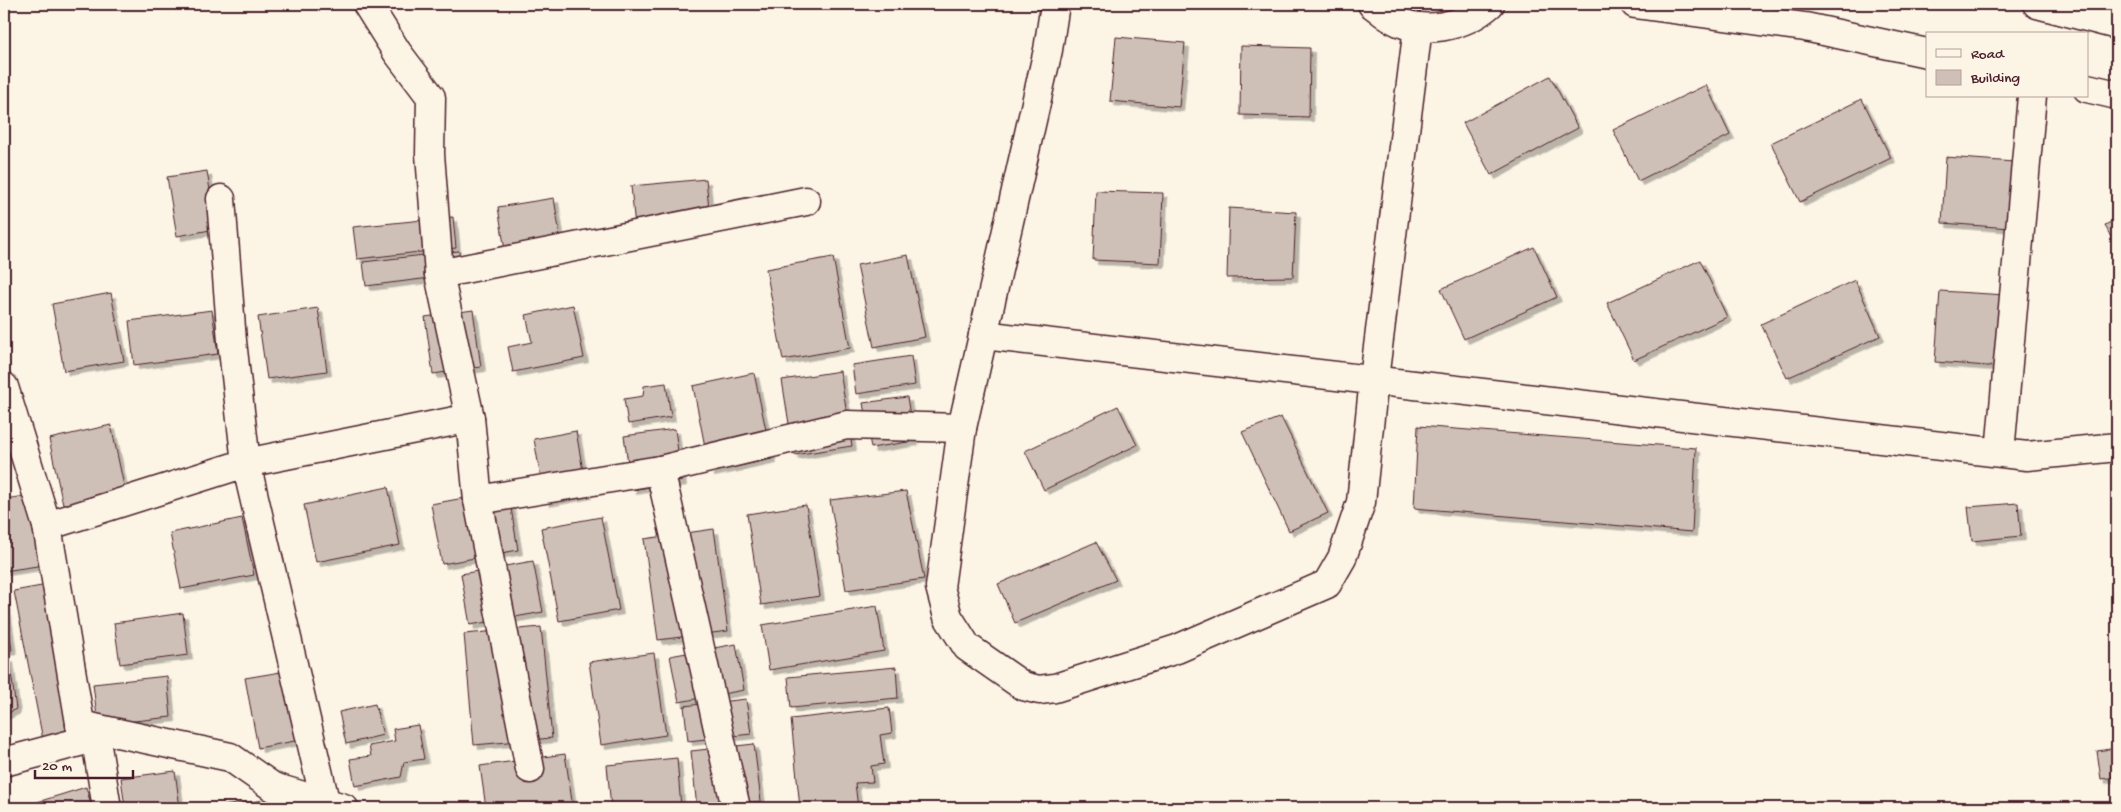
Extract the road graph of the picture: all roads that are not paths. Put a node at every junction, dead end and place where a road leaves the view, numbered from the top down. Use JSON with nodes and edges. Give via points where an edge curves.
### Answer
{"nodes":[{"id":1,"x":367,"y":4,"type":"edge"},
{"id":2,"x":1055,"y":4,"type":"edge"},
{"id":3,"x":1372,"y":4,"type":"edge"},
{"id":4,"x":1490,"y":4,"type":"edge"},
{"id":5,"x":1635,"y":4,"type":"edge"},
{"id":6,"x":2037,"y":4,"type":"edge"},
{"id":7,"x":1808,"y":15,"type":"edge"},
{"id":8,"x":2117,"y":25,"type":"edge"},
{"id":9,"x":1418,"y":27,"type":"junction"},
{"id":10,"x":1926,"y":53,"type":"edge"},
{"id":11,"x":2088,"y":88,"type":"edge"},
{"id":12,"x":2117,"y":95,"type":"edge"},
{"id":13,"x":2032,"y":98,"type":"edge"},
{"id":14,"x":221,"y":199,"type":"dead end"},
{"id":15,"x":806,"y":201,"type":"dead end"},
{"id":16,"x":439,"y":274,"type":"junction"},
{"id":17,"x":983,"y":335,"type":"junction"},
{"id":18,"x":1374,"y":379,"type":"junction"},
{"id":19,"x":4,"y":387,"type":"edge"},
{"id":20,"x":470,"y":418,"type":"junction"},
{"id":21,"x":962,"y":428,"type":"junction"},
{"id":22,"x":2117,"y":447,"type":"edge"},
{"id":23,"x":2000,"y":452,"type":"junction"},
{"id":24,"x":246,"y":463,"type":"junction"},
{"id":25,"x":660,"y":470,"type":"junction"},
{"id":26,"x":478,"y":500,"type":"junction"},
{"id":27,"x":47,"y":526,"type":"junction"},
{"id":28,"x":87,"y":726,"type":"junction"},
{"id":29,"x":4,"y":762,"type":"edge"},
{"id":30,"x":530,"y":769,"type":"dead end"},
{"id":31,"x":334,"y":805,"type":"edge"},
{"id":32,"x":107,"y":808,"type":"edge"},
{"id":33,"x":736,"y":808,"type":"edge"}],
"edges":[{"from":1,"to":16,"type":"street","via":[[431,97],[430,154]]},
{"from":2,"to":17,"type":"street","via":[[1048,50]]},
{"from":3,"to":9,"type":"street","via":[[1391,19]]},
{"from":4,"to":9,"type":"street","via":[[1468,19],[1445,26]]},
{"from":5,"to":7,"type":"street"},
{"from":6,"to":8,"type":"street"},
{"from":7,"to":10,"type":"street"},
{"from":9,"to":18,"type":"street"},
{"from":11,"to":12,"type":"street"},
{"from":13,"to":23,"type":"street"},
{"from":14,"to":24,"type":"street"},
{"from":15,"to":16,"type":"street"},
{"from":16,"to":20,"type":"street"},
{"from":17,"to":18,"type":"street"},
{"from":17,"to":21,"type":"street"},
{"from":18,"to":21,"type":"street","via":[[1362,502],[1342,558],[1327,584],[1177,649],[1055,688],[1039,690],[1023,686],[966,647],[948,617],[940,587]]},
{"from":18,"to":23,"type":"street"},
{"from":19,"to":27,"type":"street"},
{"from":20,"to":24,"type":"street"},
{"from":20,"to":26,"type":"street"},
{"from":21,"to":25,"type":"street","via":[[846,425]]},
{"from":22,"to":23,"type":"street","via":[[2027,456]]},
{"from":24,"to":27,"type":"street"},
{"from":24,"to":31,"type":"street"},
{"from":25,"to":26,"type":"street"},
{"from":25,"to":33,"type":"street"},
{"from":26,"to":30,"type":"street"},
{"from":27,"to":28,"type":"street"},
{"from":28,"to":29,"type":"street","via":[[83,741]]},
{"from":28,"to":31,"type":"street","via":[[230,757],[273,787]]},
{"from":28,"to":32,"type":"street"}]}
